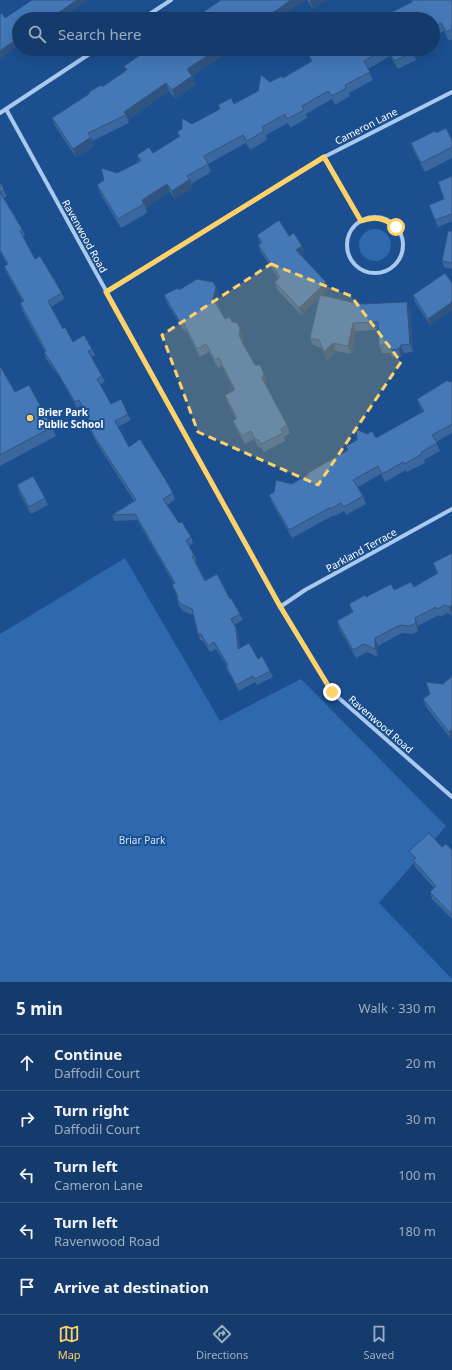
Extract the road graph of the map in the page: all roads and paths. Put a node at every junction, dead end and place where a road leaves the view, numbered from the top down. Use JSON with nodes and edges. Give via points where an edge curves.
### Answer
{"nodes":[{"id":1,"x":171,"y":0,"type":"edge"},
{"id":2,"x":153,"y":12,"type":"edge"},
{"id":3,"x":86,"y":56,"type":"edge"},
{"id":4,"x":452,"y":92,"type":"edge"},
{"id":5,"x":6,"y":109,"type":"junction"},
{"id":6,"x":0,"y":113,"type":"edge"},
{"id":7,"x":324,"y":157,"type":"junction"},
{"id":8,"x":361,"y":221,"type":"junction"},
{"id":9,"x":106,"y":292,"type":"junction"},
{"id":10,"x":452,"y":509,"type":"edge"},
{"id":11,"x":280,"y":606,"type":"junction"},
{"id":12,"x":452,"y":797,"type":"edge"}],
"edges":[{"from":1,"to":2,"type":"street"},
{"from":3,"to":5,"type":"street"},
{"from":4,"to":7,"type":"street","name":"Cameron Lane"},
{"from":5,"to":6,"type":"street"},
{"from":5,"to":9,"type":"street","name":"Ravenwood Road"},
{"from":7,"to":8,"type":"street"},
{"from":7,"to":9,"type":"street","name":"Cameron Lane"},
{"from":8,"to":8,"type":"street","via":[[349,234],[347,243],[351,260],[357,267],[374,273],[391,268],[398,262],[402,253],[403,244],[398,231],[388,221],[380,218]]},
{"from":9,"to":11,"type":"street","name":"Ravenwood Road"},
{"from":10,"to":11,"type":"street","name":"Parkland Terrace"},
{"from":11,"to":12,"type":"street","name":"Ravenwood Road","via":[[332,692]]}]}
